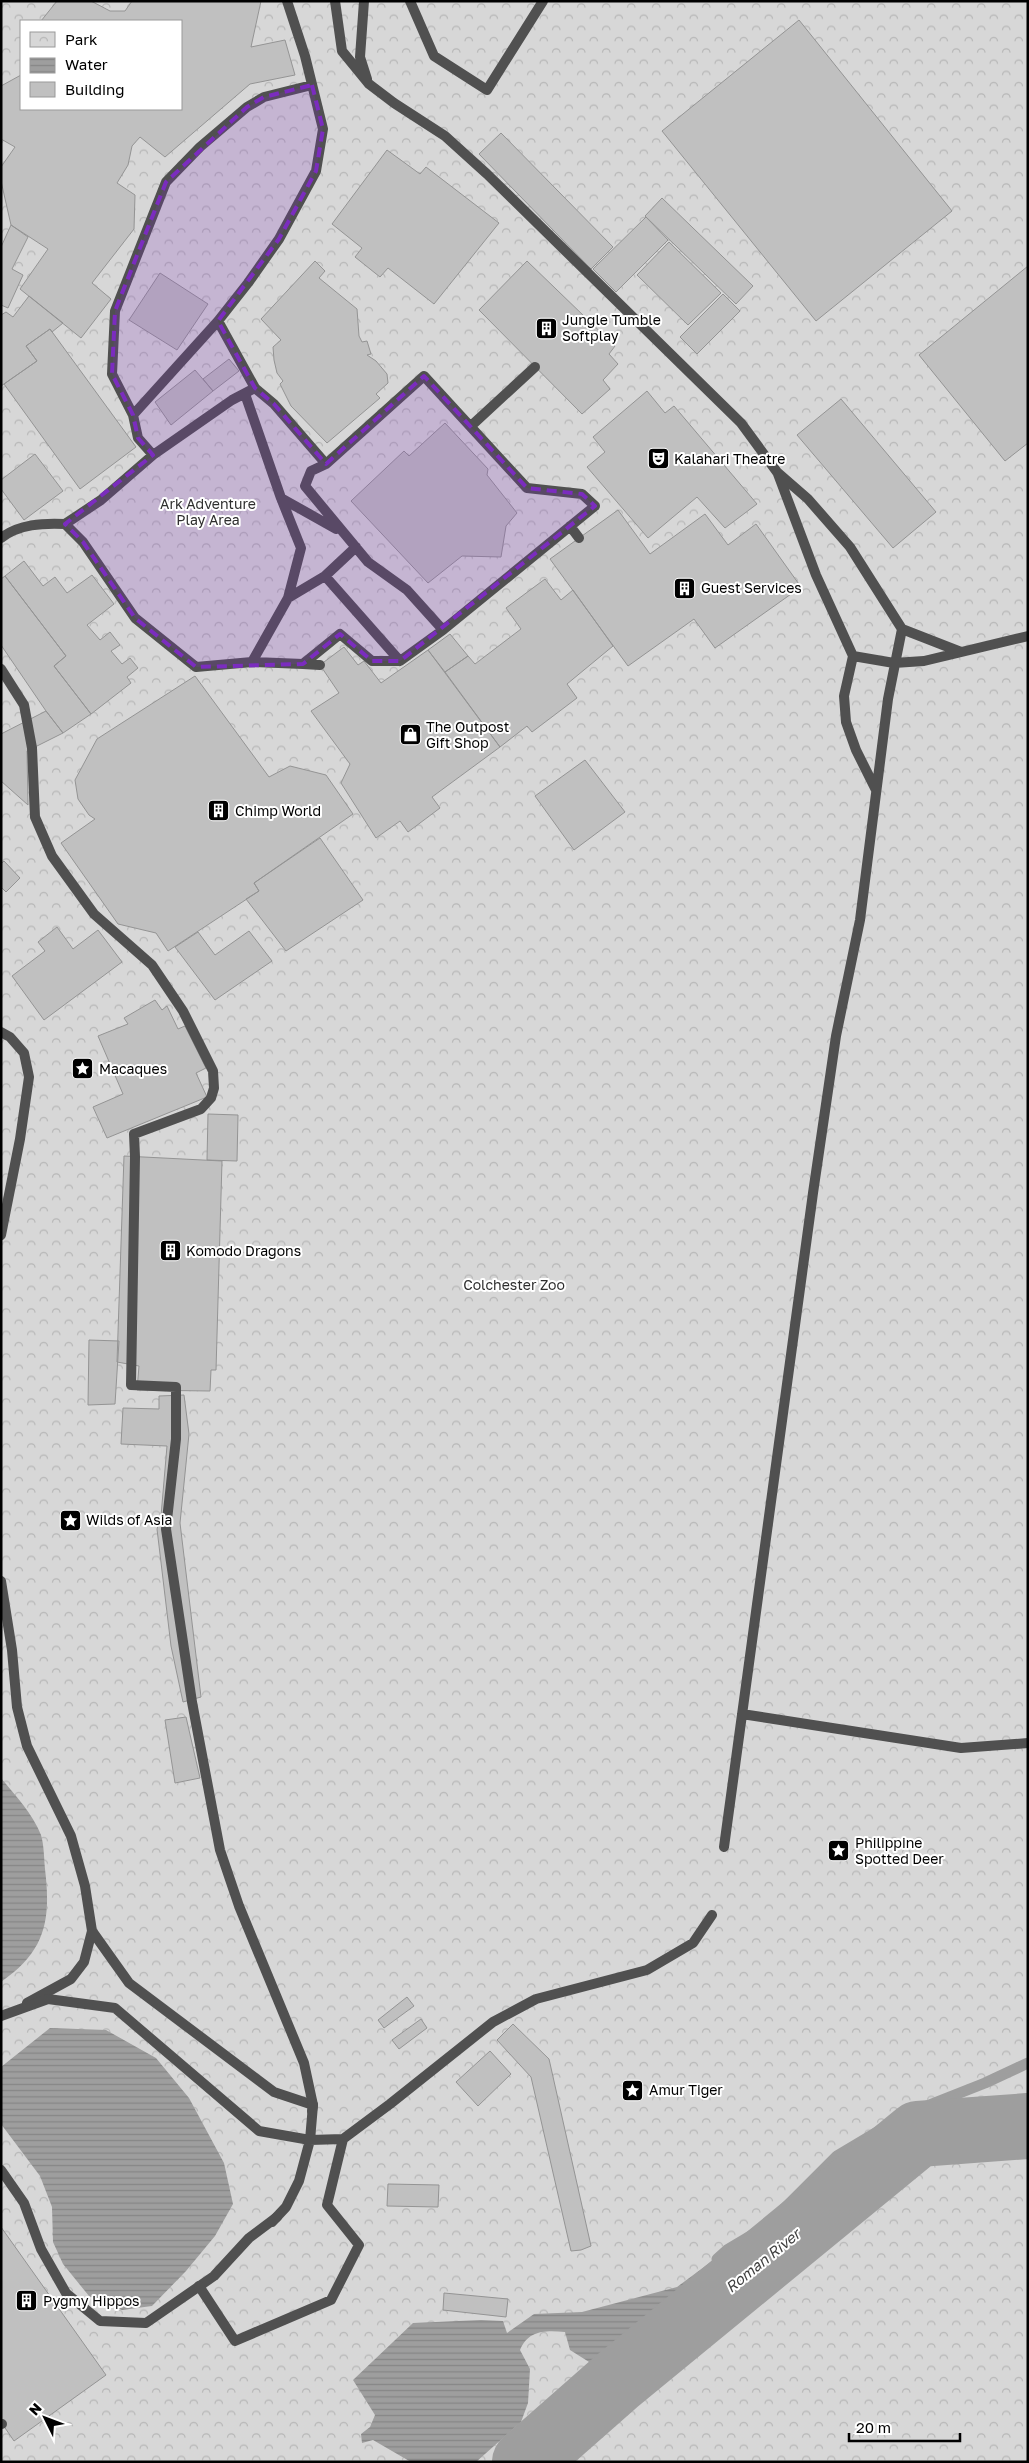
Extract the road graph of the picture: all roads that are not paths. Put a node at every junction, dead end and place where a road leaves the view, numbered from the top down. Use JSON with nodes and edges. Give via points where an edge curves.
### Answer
{"nodes":[{"id":1,"x":287,"y":1,"type":"edge"},
{"id":2,"x":336,"y":1,"type":"edge"},
{"id":3,"x":364,"y":1,"type":"edge"},
{"id":4,"x":410,"y":1,"type":"edge"},
{"id":5,"x":543,"y":1,"type":"edge"},
{"id":6,"x":369,"y":84,"type":"junction"},
{"id":7,"x":312,"y":85,"type":"junction"},
{"id":8,"x":218,"y":321,"type":"junction"},
{"id":9,"x":535,"y":367,"type":"dead end"},
{"id":10,"x":255,"y":388,"type":"junction"},
{"id":11,"x":245,"y":394,"type":"junction"},
{"id":12,"x":133,"y":415,"type":"junction"},
{"id":13,"x":471,"y":426,"type":"junction"},
{"id":14,"x":153,"y":456,"type":"junction"},
{"id":15,"x":326,"y":464,"type":"junction"},
{"id":16,"x":777,"y":472,"type":"junction"},
{"id":17,"x":280,"y":498,"type":"junction"},
{"id":18,"x":65,"y":524,"type":"junction"},
{"id":19,"x":570,"y":526,"type":"junction"},
{"id":20,"x":343,"y":533,"type":"junction"},
{"id":21,"x":1,"y":538,"type":"edge"},
{"id":22,"x":579,"y":538,"type":"dead end"},
{"id":23,"x":356,"y":548,"type":"junction"},
{"id":24,"x":325,"y":576,"type":"junction"},
{"id":25,"x":288,"y":598,"type":"junction"},
{"id":26,"x":902,"y":629,"type":"junction"},
{"id":27,"x":443,"y":630,"type":"junction"},
{"id":28,"x":1028,"y":636,"type":"edge"},
{"id":29,"x":961,"y":652,"type":"junction"},
{"id":30,"x":853,"y":656,"type":"junction"},
{"id":31,"x":400,"y":661,"type":"junction"},
{"id":32,"x":252,"y":662,"type":"junction"},
{"id":33,"x":894,"y":663,"type":"junction"},
{"id":34,"x":303,"y":664,"type":"junction"},
{"id":35,"x":320,"y":665,"type":"dead end"},
{"id":36,"x":1,"y":669,"type":"edge"},
{"id":37,"x":876,"y":790,"type":"junction"},
{"id":38,"x":1,"y":1032,"type":"edge"},
{"id":39,"x":1,"y":1236,"type":"edge"},
{"id":40,"x":1,"y":1581,"type":"edge"},
{"id":41,"x":742,"y":1714,"type":"junction"},
{"id":42,"x":1028,"y":1742,"type":"edge"},
{"id":43,"x":724,"y":1847,"type":"dead end"},
{"id":44,"x":712,"y":1915,"type":"dead end"},
{"id":45,"x":92,"y":1931,"type":"junction"},
{"id":46,"x":2,"y":2016,"type":"edge"},
{"id":47,"x":313,"y":2105,"type":"junction"},
{"id":48,"x":343,"y":2138,"type":"junction"},
{"id":49,"x":310,"y":2140,"type":"junction"},
{"id":50,"x":1,"y":2170,"type":"edge"},
{"id":51,"x":199,"y":2286,"type":"junction"}],
"edges":[{"from":1,"to":7,"type":"street","via":[[306,56]]},
{"from":2,"to":6,"type":"street","via":[[342,50]]},
{"from":3,"to":6,"type":"street","via":[[360,57]]},
{"from":4,"to":5,"type":"street","via":[[434,56],[487,90]]},
{"from":6,"to":16,"type":"street","via":[[445,136],[487,174],[741,423]]},
{"from":7,"to":8,"type":"street","via":[[323,129],[316,172],[279,238]]},
{"from":7,"to":12,"type":"street","via":[[247,106],[166,182],[115,311],[112,374]]},
{"from":8,"to":10,"type":"street"},
{"from":8,"to":12,"type":"street"},
{"from":9,"to":13,"type":"street"},
{"from":10,"to":11,"type":"street"},
{"from":10,"to":15,"type":"street","via":[[274,404]]},
{"from":11,"to":14,"type":"street"},
{"from":11,"to":17,"type":"street"},
{"from":12,"to":14,"type":"street","via":[[138,438]]},
{"from":13,"to":15,"type":"street","via":[[424,376]]},
{"from":13,"to":19,"type":"street","via":[[527,488],[582,494],[595,506]]},
{"from":14,"to":18,"type":"street","via":[[101,500]]},
{"from":15,"to":20,"type":"street","via":[[311,471],[305,486]]},
{"from":16,"to":26,"type":"street","via":[[808,499],[850,547]]},
{"from":16,"to":30,"type":"street","via":[[816,575]]},
{"from":17,"to":20,"type":"street"},
{"from":17,"to":25,"type":"street","via":[[301,548]]},
{"from":18,"to":21,"type":"street","via":[[44,523],[10,531]]},
{"from":18,"to":32,"type":"street","via":[[83,542],[135,618],[196,667]]},
{"from":19,"to":22,"type":"street"},
{"from":19,"to":27,"type":"street"},
{"from":20,"to":23,"type":"street"},
{"from":23,"to":24,"type":"street"},
{"from":23,"to":27,"type":"street","via":[[368,562],[407,590]]},
{"from":24,"to":25,"type":"street"},
{"from":24,"to":31,"type":"street"},
{"from":25,"to":32,"type":"street"},
{"from":26,"to":29,"type":"street"},
{"from":26,"to":33,"type":"street"},
{"from":27,"to":31,"type":"street"},
{"from":28,"to":29,"type":"street"},
{"from":29,"to":33,"type":"street","via":[[924,661]]},
{"from":30,"to":33,"type":"street"},
{"from":30,"to":37,"type":"street","via":[[844,696],[846,722]]},
{"from":31,"to":34,"type":"street","via":[[372,661],[340,634]]},
{"from":32,"to":34,"type":"street"},
{"from":33,"to":37,"type":"street"},
{"from":34,"to":35,"type":"street"},
{"from":36,"to":47,"type":"street","via":[[24,705],[32,748],[35,817],[52,856],[94,914],[152,965],[183,1011],[213,1071],[211,1098],[201,1109],[134,1134],[131,1385],[176,1387],[176,1439],[166,1529],[193,1711],[220,1850],[239,1906],[304,2063]]},
{"from":37,"to":41,"type":"street","via":[[860,920],[836,1036],[813,1193]]},
{"from":38,"to":39,"type":"street","via":[[24,1053],[29,1077]]},
{"from":40,"to":45,"type":"street","via":[[17,1707],[27,1746],[71,1836],[85,1886]]},
{"from":41,"to":42,"type":"street","via":[[961,1748]]},
{"from":41,"to":43,"type":"street"},
{"from":44,"to":48,"type":"street","via":[[693,1943],[647,1970],[536,1999],[493,2022]]},
{"from":45,"to":46,"type":"street","via":[[84,1962],[71,1979]]},
{"from":45,"to":47,"type":"street","via":[[129,1983],[274,2092]]},
{"from":46,"to":49,"type":"street","via":[[48,1999],[115,2008],[259,2130]]},
{"from":47,"to":49,"type":"street"},
{"from":48,"to":49,"type":"street"},
{"from":48,"to":51,"type":"street","via":[[327,2205],[359,2245],[331,2300],[235,2341]]},
{"from":49,"to":51,"type":"street","via":[[299,2181],[286,2207],[272,2222],[249,2238],[214,2276]]},
{"from":50,"to":51,"type":"street","via":[[24,2203],[40,2249],[66,2293],[100,2321],[146,2323]]}]}
